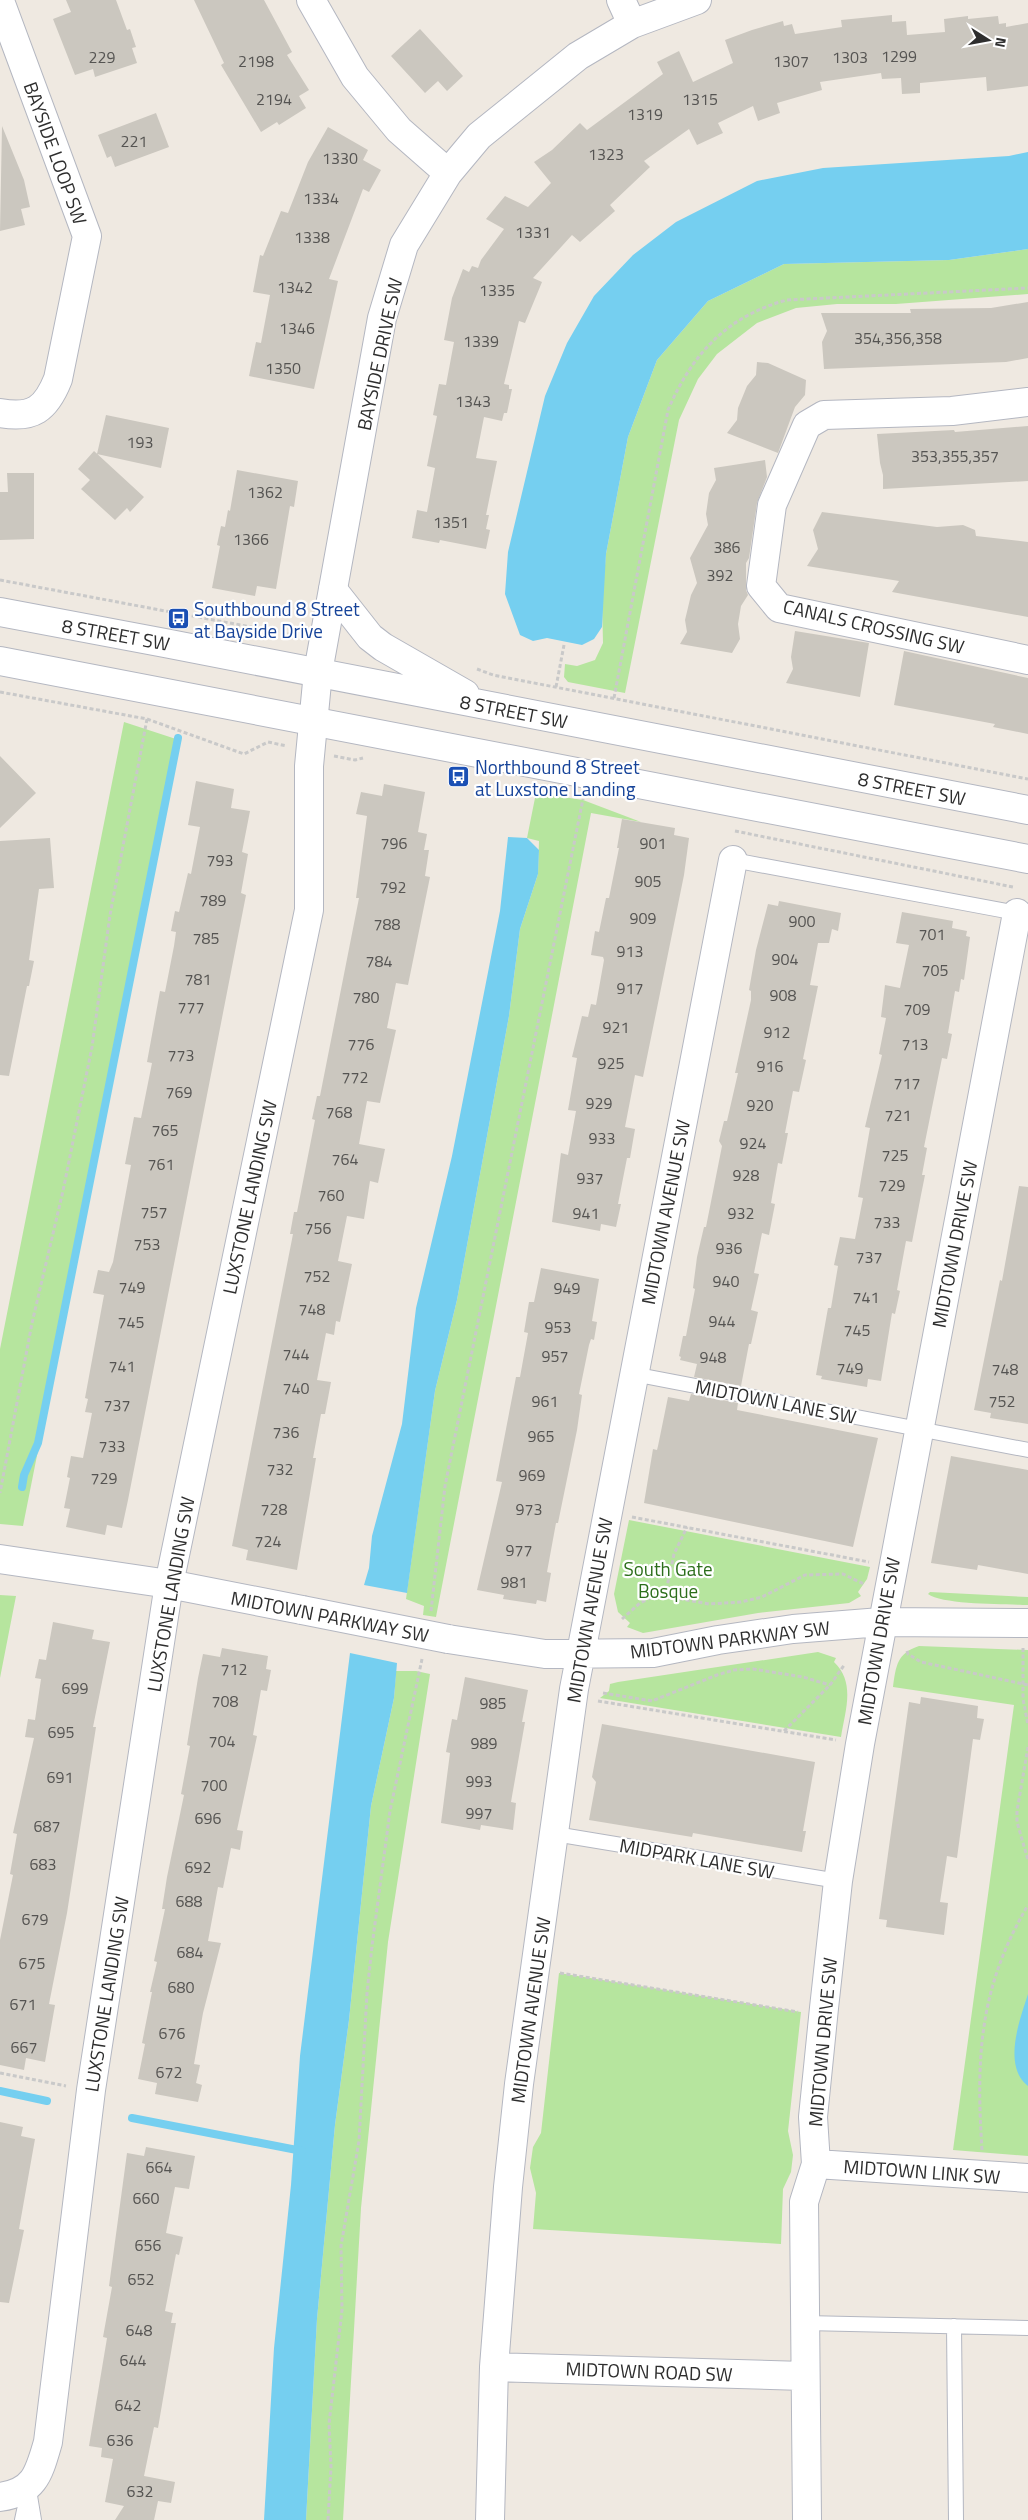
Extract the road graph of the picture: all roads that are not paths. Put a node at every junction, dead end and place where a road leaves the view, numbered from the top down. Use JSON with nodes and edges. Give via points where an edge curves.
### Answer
{"nodes":[{"id":1,"x":311,"y":0,"type":"edge"},
{"id":2,"x":697,"y":0,"type":"edge"},
{"id":3,"x":0,"y":1,"type":"edge"},
{"id":4,"x":626,"y":12,"type":"edge"},
{"id":5,"x":448,"y":172,"type":"junction"},
{"id":6,"x":1028,"y":402,"type":"edge"},
{"id":7,"x":0,"y":413,"type":"edge"},
{"id":8,"x":333,"y":590,"type":"junction"},
{"id":9,"x":0,"y":612,"type":"edge"},
{"id":10,"x":1028,"y":660,"type":"edge"},
{"id":11,"x":0,"y":661,"type":"edge"},
{"id":12,"x":318,"y":672,"type":"junction"},
{"id":13,"x":486,"y":706,"type":"junction"},
{"id":14,"x":314,"y":720,"type":"junction"},
{"id":15,"x":1028,"y":810,"type":"edge"},
{"id":16,"x":1028,"y":858,"type":"edge"},
{"id":17,"x":733,"y":860,"type":"joint"},
{"id":18,"x":1017,"y":913,"type":"joint"},
{"id":19,"x":633,"y":1374,"type":"junction"},
{"id":20,"x":919,"y":1428,"type":"junction"},
{"id":21,"x":1028,"y":1450,"type":"edge"},
{"id":22,"x":0,"y":1559,"type":"edge"},
{"id":23,"x":169,"y":1584,"type":"junction"},
{"id":24,"x":881,"y":1622,"type":"junction"},
{"id":25,"x":1026,"y":1623,"type":"edge"},
{"id":26,"x":580,"y":1653,"type":"junction"},
{"id":27,"x":555,"y":1834,"type":"junction"},
{"id":28,"x":838,"y":1882,"type":"junction"},
{"id":29,"x":816,"y":2164,"type":"junction"},
{"id":30,"x":1028,"y":2178,"type":"edge"},
{"id":31,"x":804,"y":2324,"type":"junction"},
{"id":32,"x":954,"y":2326,"type":"junction"},
{"id":33,"x":1028,"y":2328,"type":"edge"},
{"id":34,"x":494,"y":2367,"type":"junction"},
{"id":35,"x":804,"y":2376,"type":"junction"},
{"id":36,"x":29,"y":2488,"type":"junction"},
{"id":37,"x":0,"y":2498,"type":"edge"},
{"id":38,"x":22,"y":2520,"type":"edge"},
{"id":39,"x":34,"y":2520,"type":"edge"},
{"id":40,"x":490,"y":2520,"type":"edge"},
{"id":41,"x":807,"y":2520,"type":"edge"},
{"id":42,"x":956,"y":2520,"type":"edge"}],
"edges":[{"from":1,"to":5,"type":"street","via":[[355,77],[400,130]]},
{"from":2,"to":4,"type":"street","name":"BAYSIDE DRIVE SW"},
{"from":3,"to":7,"type":"street","name":"BAYSIDE LOOP SW","via":[[87,236],[58,380],[51,396],[41,409],[25,414]]},
{"from":4,"to":5,"type":"street","name":"BAYSIDE DRIVE SW","via":[[578,56],[479,136]]},
{"from":5,"to":8,"type":"street","name":"BAYSIDE DRIVE SW","via":[[404,245],[382,318]]},
{"from":6,"to":10,"type":"street","name":"CANALS CROSSING SW","via":[[952,411],[824,415],[808,425],[772,505],[762,586],[779,608]]},
{"from":8,"to":12,"type":"street","name":"BAYSIDE DRIVE SW"},
{"from":8,"to":13,"type":"street","via":[[370,638]]},
{"from":9,"to":12,"type":"street","name":"8 STREET SW"},
{"from":11,"to":14,"type":"street"},
{"from":12,"to":13,"type":"street","name":"8 STREET SW"},
{"from":12,"to":14,"type":"street","name":"LUXSTONE LANDING SW"},
{"from":13,"to":15,"type":"street","name":"8 STREET SW"},
{"from":14,"to":16,"type":"street"},
{"from":14,"to":23,"type":"street","name":"LUXSTONE LANDING SW","via":[[309,766],[309,910]]},
{"from":17,"to":18,"type":"lane"},
{"from":17,"to":19,"type":"street","name":"MIDTOWN AVENUE SW"},
{"from":18,"to":20,"type":"street","name":"MIDTOWN DRIVE SW"},
{"from":19,"to":20,"type":"lane","name":"MIDTOWN LANE SW"},
{"from":19,"to":26,"type":"street","name":"MIDTOWN AVENUE SW"},
{"from":20,"to":21,"type":"lane","name":"MIDTOWN LANE SW"},
{"from":20,"to":24,"type":"street","name":"MIDTOWN DRIVE SW"},
{"from":22,"to":23,"type":"street","name":"MIDTOWN PARKWAY SW"},
{"from":23,"to":26,"type":"street","name":"MIDTOWN PARKWAY SW","bridge":true,"via":[[448,1639],[544,1654]]},
{"from":23,"to":36,"type":"street","name":"LUXSTONE LANDING SW","via":[[91,2090],[48,2442],[41,2466]]},
{"from":24,"to":25,"type":"street","name":"MIDTOWN PARKWAY SW"},
{"from":24,"to":26,"type":"street","name":"MIDTOWN PARKWAY SW","via":[[784,1631],[653,1653]]},
{"from":24,"to":28,"type":"street","name":"MIDTOWN DRIVE SW"},
{"from":26,"to":27,"type":"street","name":"MIDTOWN AVENUE SW"},
{"from":27,"to":28,"type":"lane","name":"MIDPARK LANE SW"},
{"from":27,"to":34,"type":"street","name":"MIDTOWN AVENUE SW","via":[[518,2092]]},
{"from":28,"to":29,"type":"street","name":"MIDTOWN DRIVE SW","via":[[813,2117]]},
{"from":29,"to":30,"type":"street","name":"MIDTOWN LINK SW"},
{"from":29,"to":31,"type":"street","name":"MIDTOWN DRIVE SW","via":[[804,2202]]},
{"from":31,"to":32,"type":"lane"},
{"from":31,"to":35,"type":"street","name":"MIDTOWN DRIVE SW"},
{"from":32,"to":33,"type":"lane"},
{"from":32,"to":42,"type":"lane"},
{"from":34,"to":35,"type":"street","name":"MIDTOWN ROAD SW"},
{"from":34,"to":40,"type":"street","name":"MIDTOWN AVENUE SW"},
{"from":35,"to":41,"type":"street","name":"MIDTOWN DRIVE SW"},
{"from":36,"to":37,"type":"street"},
{"from":36,"to":38,"type":"lane"},
{"from":36,"to":39,"type":"lane"}]}
